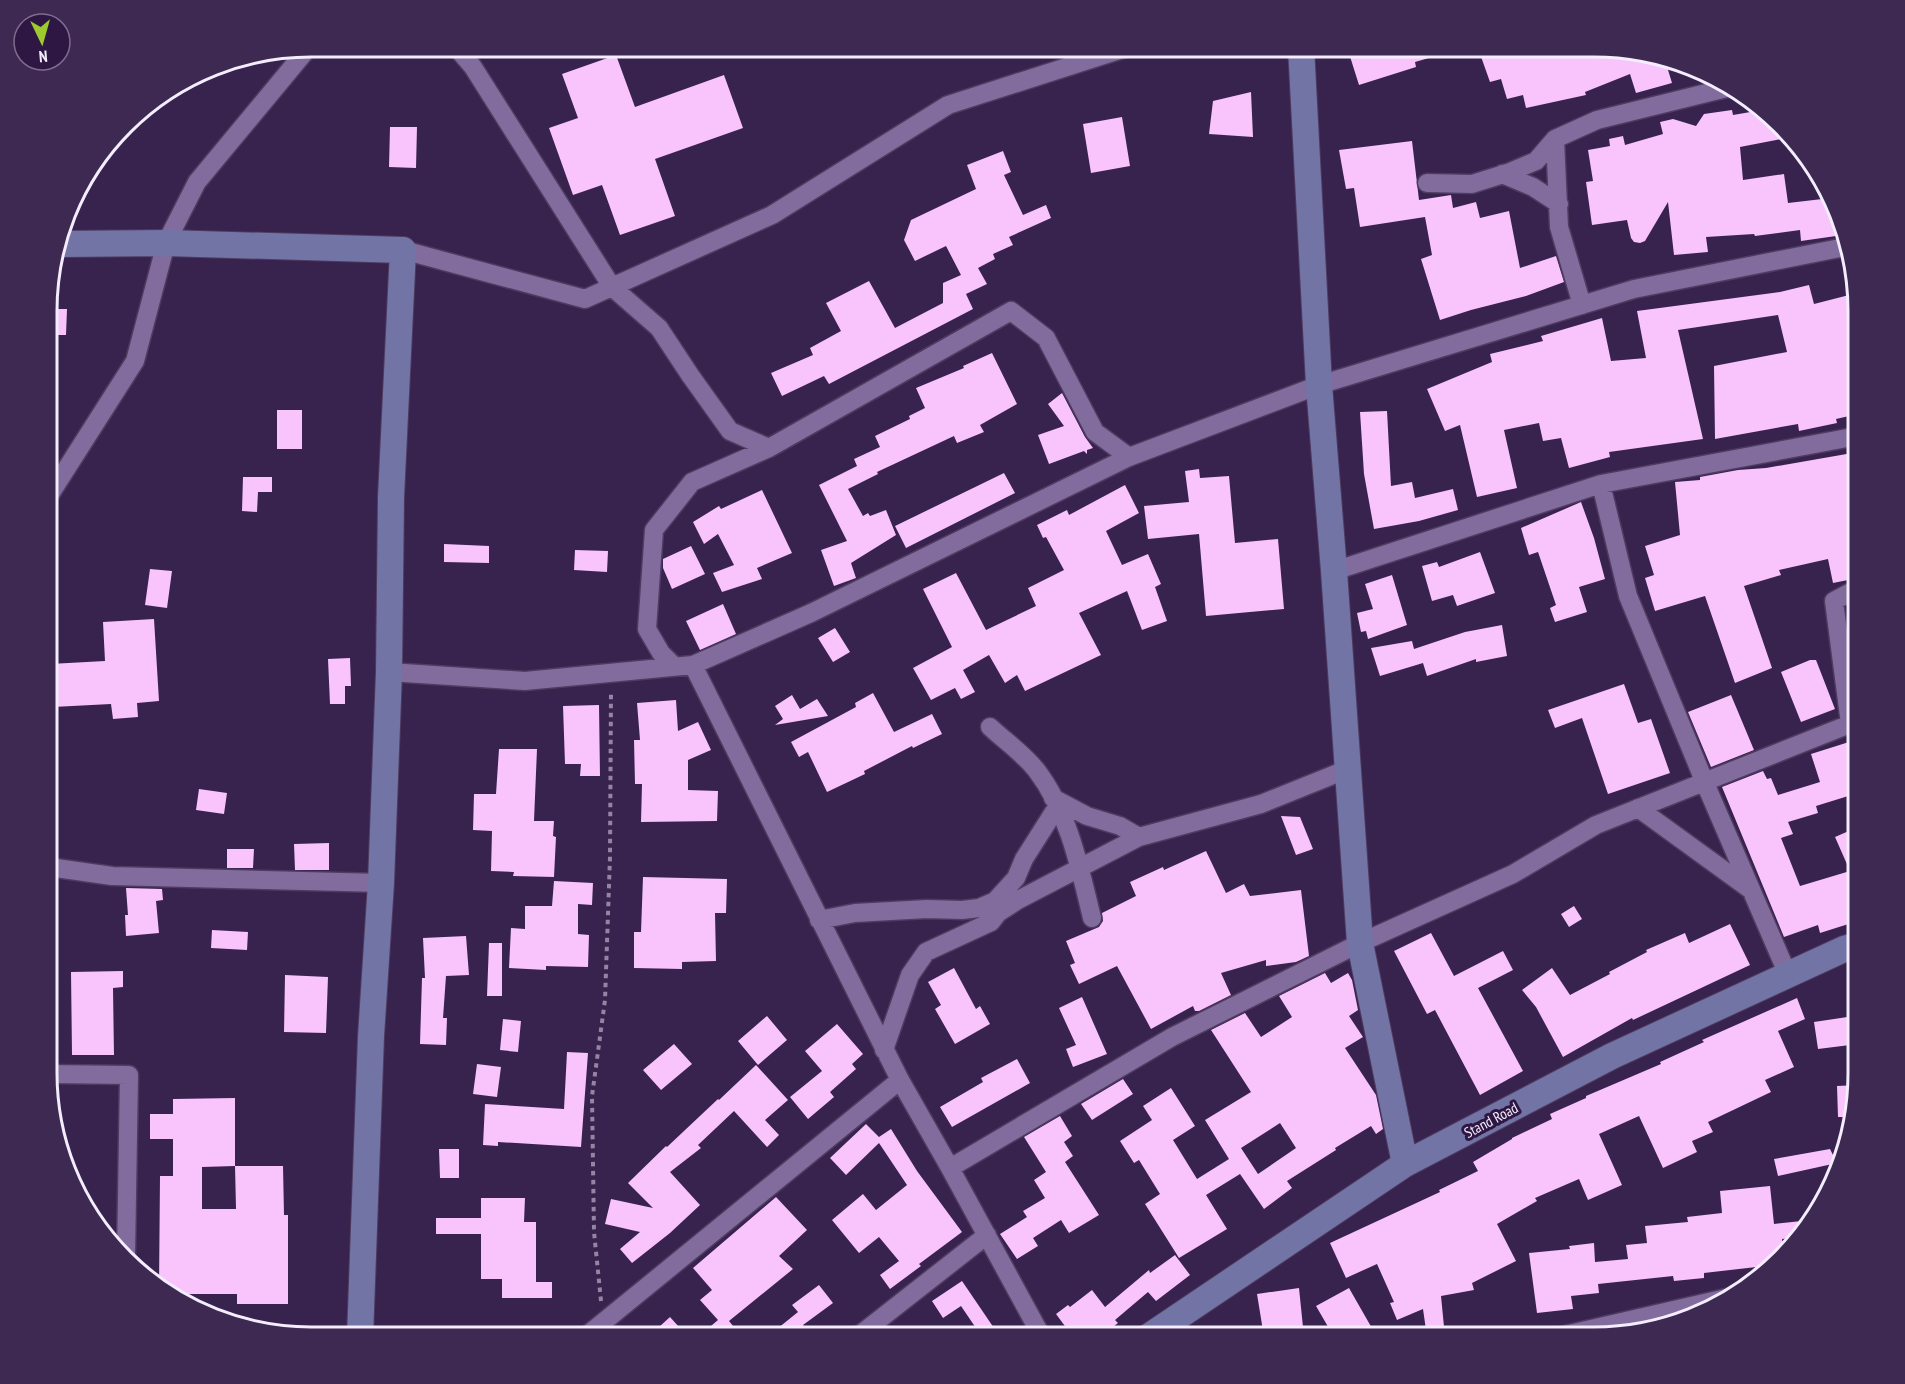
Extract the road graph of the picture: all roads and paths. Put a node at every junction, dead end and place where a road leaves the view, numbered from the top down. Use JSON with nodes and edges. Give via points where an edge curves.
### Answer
{"nodes":[{"id":1,"x":464,"y":57,"type":"edge"},
{"id":2,"x":1098,"y":57,"type":"edge"},
{"id":3,"x":1302,"y":57,"type":"edge"},
{"id":4,"x":300,"y":58,"type":"edge"},
{"id":5,"x":1719,"y":90,"type":"edge"},
{"id":6,"x":1555,"y":139,"type":"junction"},
{"id":7,"x":1502,"y":174,"type":"junction"},
{"id":8,"x":1427,"y":183,"type":"dead end"},
{"id":9,"x":1558,"y":204,"type":"junction"},
{"id":10,"x":166,"y":243,"type":"junction"},
{"id":11,"x":66,"y":244,"type":"edge"},
{"id":12,"x":1840,"y":248,"type":"edge"},
{"id":13,"x":403,"y":250,"type":"junction"},
{"id":14,"x":612,"y":287,"type":"junction"},
{"id":15,"x":1582,"y":305,"type":"junction"},
{"id":16,"x":1319,"y":385,"type":"junction"},
{"id":17,"x":1848,"y":438,"type":"edge"},
{"id":18,"x":769,"y":448,"type":"junction"},
{"id":19,"x":1129,"y":457,"type":"junction"},
{"id":20,"x":57,"y":483,"type":"edge"},
{"id":21,"x":1601,"y":484,"type":"junction"},
{"id":22,"x":1334,"y":571,"type":"junction"},
{"id":23,"x":1848,"y":593,"type":"edge"},
{"id":24,"x":684,"y":666,"type":"junction"},
{"id":25,"x":389,"y":672,"type":"junction"},
{"id":26,"x":611,"y":673,"type":"junction"},
{"id":27,"x":1848,"y":709,"type":"edge"},
{"id":28,"x":1848,"y":725,"type":"edge"},
{"id":29,"x":990,"y":727,"type":"dead end"},
{"id":30,"x":1348,"y":768,"type":"junction"},
{"id":31,"x":1706,"y":783,"type":"junction"},
{"id":32,"x":1055,"y":802,"type":"junction"},
{"id":33,"x":1638,"y":808,"type":"junction"},
{"id":34,"x":1139,"y":837,"type":"junction"},
{"id":35,"x":1080,"y":867,"type":"junction"},
{"id":36,"x":57,"y":868,"type":"edge"},
{"id":37,"x":381,"y":883,"type":"junction"},
{"id":38,"x":1751,"y":890,"type":"junction"},
{"id":39,"x":1092,"y":918,"type":"dead end"},
{"id":40,"x":819,"y":920,"type":"junction"},
{"id":41,"x":1360,"y":943,"type":"junction"},
{"id":42,"x":1848,"y":948,"type":"edge"},
{"id":43,"x":1788,"y":975,"type":"junction"},
{"id":44,"x":884,"y":1050,"type":"junction"},
{"id":45,"x":57,"y":1074,"type":"edge"},
{"id":46,"x":900,"y":1080,"type":"junction"},
{"id":47,"x":1405,"y":1164,"type":"junction"},
{"id":48,"x":950,"y":1168,"type":"junction"},
{"id":49,"x":987,"y":1235,"type":"junction"},
{"id":50,"x":126,"y":1247,"type":"edge"},
{"id":51,"x":1699,"y":1304,"type":"edge"},
{"id":52,"x":603,"y":1322,"type":"junction"},
{"id":53,"x":1606,"y":1326,"type":"edge"},
{"id":54,"x":360,"y":1327,"type":"edge"},
{"id":55,"x":597,"y":1327,"type":"edge"},
{"id":56,"x":870,"y":1327,"type":"edge"},
{"id":57,"x":1037,"y":1327,"type":"edge"},
{"id":58,"x":1163,"y":1327,"type":"edge"}],
"edges":[{"from":1,"to":14,"type":"street"},
{"from":2,"to":14,"type":"street","via":[[948,105],[772,215]]},
{"from":3,"to":16,"type":"main road"},
{"from":4,"to":10,"type":"street","via":[[197,182]]},
{"from":5,"to":6,"type":"street","via":[[1596,120]]},
{"from":6,"to":7,"type":"street","via":[[1536,161]]},
{"from":6,"to":9,"type":"street"},
{"from":7,"to":8,"type":"street","via":[[1472,184]]},
{"from":7,"to":9,"type":"street","via":[[1533,187]]},
{"from":9,"to":15,"type":"street","via":[[1558,227]]},
{"from":10,"to":11,"type":"main road"},
{"from":10,"to":13,"type":"main road"},
{"from":10,"to":20,"type":"street","via":[[135,361]]},
{"from":12,"to":15,"type":"street","via":[[1634,289]]},
{"from":13,"to":14,"type":"street","via":[[585,299]]},
{"from":13,"to":25,"type":"main road","via":[[391,497]]},
{"from":14,"to":18,"type":"street","via":[[659,328],[730,431]]},
{"from":15,"to":16,"type":"street"},
{"from":16,"to":19,"type":"street"},
{"from":16,"to":22,"type":"main road"},
{"from":17,"to":21,"type":"street"},
{"from":18,"to":19,"type":"street","via":[[1011,311],[1046,338],[1095,432]]},
{"from":18,"to":24,"type":"street","via":[[692,482],[654,530],[647,629],[661,653]]},
{"from":19,"to":24,"type":"street","via":[[811,613]]},
{"from":21,"to":22,"type":"street"},
{"from":21,"to":31,"type":"street","via":[[1628,596]]},
{"from":22,"to":30,"type":"main road"},
{"from":23,"to":27,"type":"street","via":[[1834,601]]},
{"from":24,"to":26,"type":"street"},
{"from":24,"to":40,"type":"street"},
{"from":25,"to":26,"type":"street","via":[[525,681]]},
{"from":25,"to":37,"type":"main road"},
{"from":26,"to":52,"type":"path","via":[[605,1000],[592,1096],[594,1232]]},
{"from":28,"to":31,"type":"street"},
{"from":29,"to":32,"type":"street","via":[[1037,771]]},
{"from":30,"to":34,"type":"street","via":[[1261,804]]},
{"from":30,"to":41,"type":"main road"},
{"from":31,"to":33,"type":"street"},
{"from":31,"to":38,"type":"street"},
{"from":32,"to":34,"type":"street"},
{"from":32,"to":35,"type":"street"},
{"from":32,"to":40,"type":"street","via":[[1016,878],[995,901],[962,910],[855,913]]},
{"from":33,"to":38,"type":"street"},
{"from":33,"to":41,"type":"street","via":[[1596,825],[1513,874]]},
{"from":34,"to":35,"type":"street"},
{"from":35,"to":39,"type":"street"},
{"from":35,"to":44,"type":"street","via":[[1018,900],[992,922],[926,952],[910,975]]},
{"from":36,"to":37,"type":"street","via":[[112,876]]},
{"from":37,"to":54,"type":"main road"},
{"from":38,"to":43,"type":"street"},
{"from":40,"to":44,"type":"street"},
{"from":41,"to":47,"type":"main road"},
{"from":41,"to":48,"type":"street","via":[[1172,1037]]},
{"from":42,"to":43,"type":"main road","name":"Stand Road"},
{"from":43,"to":47,"type":"main road","name":"Stand Road","via":[[1612,1056]]},
{"from":44,"to":46,"type":"street"},
{"from":45,"to":50,"type":"street","via":[[129,1075]]},
{"from":46,"to":48,"type":"street"},
{"from":46,"to":52,"type":"street"},
{"from":47,"to":58,"type":"main road","name":"Stand Road"},
{"from":48,"to":49,"type":"street"},
{"from":49,"to":56,"type":"street"},
{"from":49,"to":57,"type":"street"},
{"from":51,"to":53,"type":"street"},
{"from":52,"to":55,"type":"street"}]}
